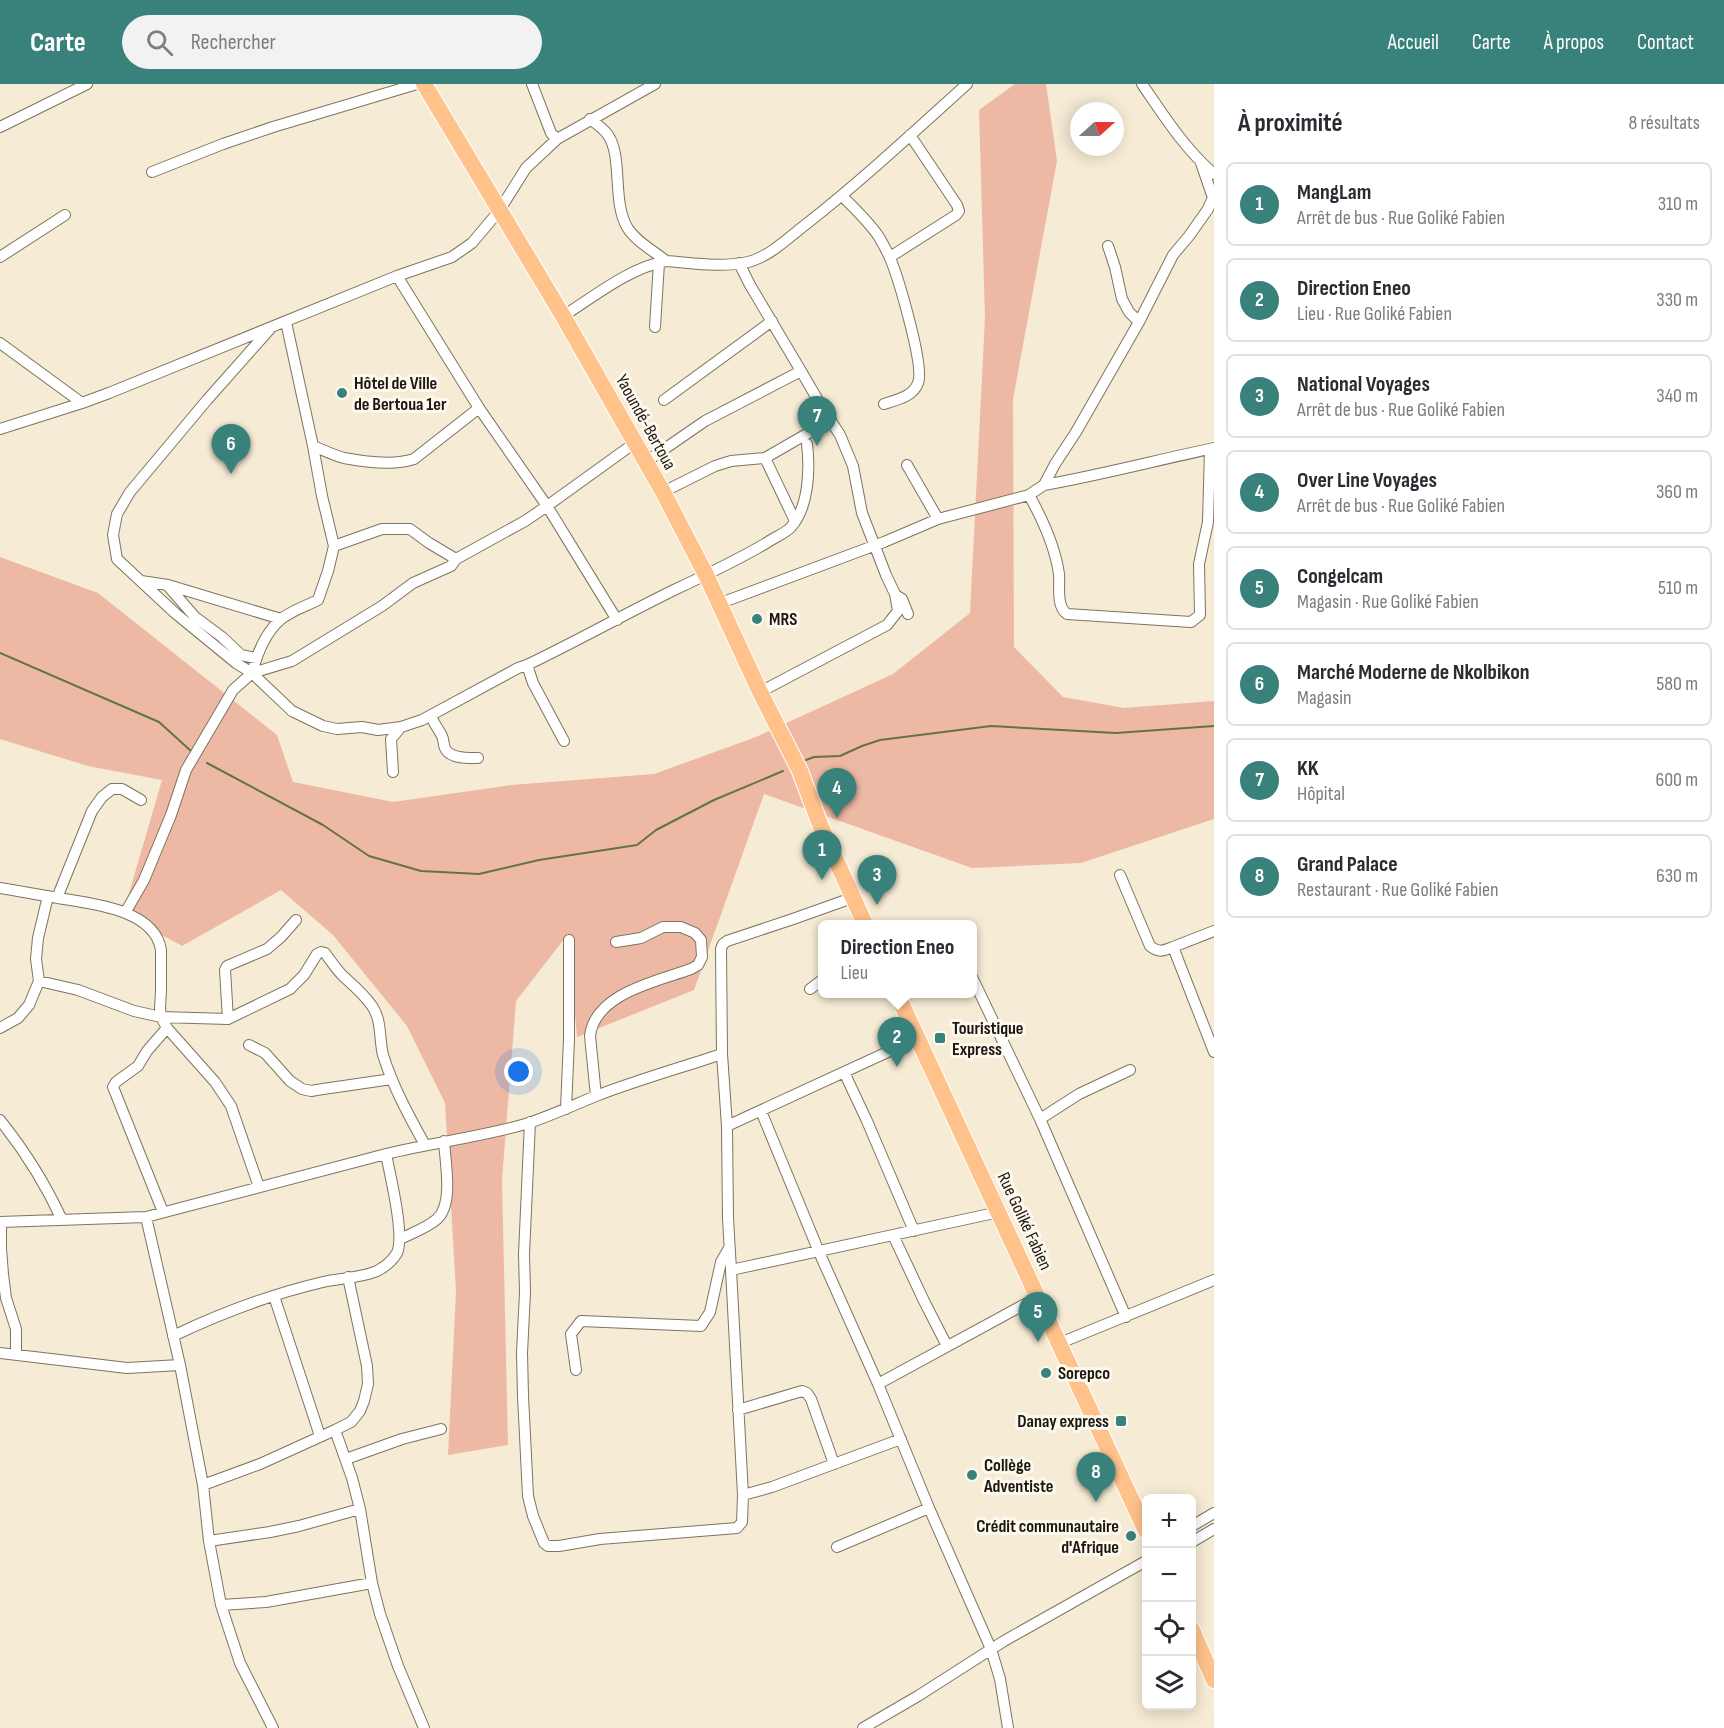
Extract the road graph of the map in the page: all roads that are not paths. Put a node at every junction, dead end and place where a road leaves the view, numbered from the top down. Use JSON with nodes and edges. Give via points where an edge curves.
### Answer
{"nodes":[{"id":1,"x":87,"y":84,"type":"edge"},
{"id":2,"x":417,"y":84,"type":"edge"},
{"id":3,"x":424,"y":84,"type":"edge"},
{"id":4,"x":532,"y":84,"type":"edge"},
{"id":5,"x":656,"y":84,"type":"edge"},
{"id":6,"x":967,"y":84,"type":"edge"},
{"id":7,"x":1142,"y":84,"type":"edge"},
{"id":8,"x":66,"y":88,"type":"edge"},
{"id":9,"x":590,"y":119,"type":"junction"},
{"id":10,"x":0,"y":127,"type":"edge"},
{"id":11,"x":910,"y":135,"type":"junction"},
{"id":12,"x":557,"y":139,"type":"junction"},
{"id":13,"x":1201,"y":162,"type":"junction"},
{"id":14,"x":152,"y":172,"type":"dead end"},
{"id":15,"x":1214,"y":174,"type":"edge"},
{"id":16,"x":842,"y":196,"type":"junction"},
{"id":17,"x":1213,"y":196,"type":"edge"},
{"id":18,"x":499,"y":211,"type":"junction"},
{"id":19,"x":1211,"y":211,"type":"edge"},
{"id":20,"x":65,"y":215,"type":"dead end"},
{"id":21,"x":1108,"y":246,"type":"dead end"},
{"id":22,"x":0,"y":257,"type":"edge"},
{"id":23,"x":890,"y":257,"type":"junction"},
{"id":24,"x":662,"y":262,"type":"junction"},
{"id":25,"x":739,"y":263,"type":"junction"},
{"id":26,"x":397,"y":276,"type":"junction"},
{"id":27,"x":563,"y":316,"type":"junction"},
{"id":28,"x":772,"y":321,"type":"junction"},
{"id":29,"x":1139,"y":321,"type":"junction"},
{"id":30,"x":286,"y":322,"type":"junction"},
{"id":31,"x":655,"y":327,"type":"dead end"},
{"id":32,"x":270,"y":329,"type":"junction"},
{"id":33,"x":0,"y":343,"type":"edge"},
{"id":34,"x":801,"y":371,"type":"junction"},
{"id":35,"x":664,"y":400,"type":"dead end"},
{"id":36,"x":82,"y":402,"type":"junction"},
{"id":37,"x":884,"y":404,"type":"dead end"},
{"id":38,"x":479,"y":408,"type":"junction"},
{"id":39,"x":831,"y":420,"type":"junction"},
{"id":40,"x":0,"y":429,"type":"edge"},
{"id":41,"x":636,"y":442,"type":"junction"},
{"id":42,"x":807,"y":444,"type":"dead end"},
{"id":43,"x":313,"y":446,"type":"junction"},
{"id":44,"x":1212,"y":448,"type":"edge"},
{"id":45,"x":765,"y":458,"type":"junction"},
{"id":46,"x":647,"y":461,"type":"junction"},
{"id":47,"x":907,"y":465,"type":"dead end"},
{"id":48,"x":1044,"y":485,"type":"junction"},
{"id":49,"x":663,"y":492,"type":"junction"},
{"id":50,"x":1029,"y":495,"type":"junction"},
{"id":51,"x":547,"y":506,"type":"junction"},
{"id":52,"x":938,"y":519,"type":"junction"},
{"id":53,"x":795,"y":521,"type":"junction"},
{"id":54,"x":874,"y":545,"type":"junction"},
{"id":55,"x":334,"y":546,"type":"junction"},
{"id":56,"x":456,"y":559,"type":"junction"},
{"id":57,"x":706,"y":575,"type":"junction"},
{"id":58,"x":141,"y":581,"type":"junction"},
{"id":59,"x":168,"y":585,"type":"junction"},
{"id":60,"x":895,"y":594,"type":"junction"},
{"id":61,"x":718,"y":604,"type":"junction"},
{"id":62,"x":908,"y":614,"type":"dead end"},
{"id":63,"x":281,"y":619,"type":"junction"},
{"id":64,"x":617,"y":620,"type":"junction"},
{"id":65,"x":256,"y":658,"type":"junction"},
{"id":66,"x":527,"y":665,"type":"junction"},
{"id":67,"x":252,"y":674,"type":"junction"},
{"id":68,"x":760,"y":692,"type":"junction"},
{"id":69,"x":431,"y":715,"type":"junction"},
{"id":70,"x":401,"y":727,"type":"junction"},
{"id":71,"x":564,"y":741,"type":"dead end"},
{"id":72,"x":478,"y":758,"type":"dead end"},
{"id":73,"x":393,"y":772,"type":"dead end"},
{"id":74,"x":141,"y":800,"type":"dead end"},
{"id":75,"x":1120,"y":875,"type":"dead end"},
{"id":76,"x":0,"y":888,"type":"edge"},
{"id":77,"x":52,"y":897,"type":"junction"},
{"id":78,"x":852,"y":898,"type":"junction"},
{"id":79,"x":125,"y":913,"type":"junction"},
{"id":80,"x":296,"y":920,"type":"dead end"},
{"id":81,"x":863,"y":920,"type":"edge"},
{"id":82,"x":1214,"y":931,"type":"edge"},
{"id":83,"x":569,"y":940,"type":"dead end"},
{"id":84,"x":616,"y":942,"type":"dead end"},
{"id":85,"x":1173,"y":947,"type":"junction"},
{"id":86,"x":39,"y":981,"type":"junction"},
{"id":87,"x":818,"y":983,"type":"edge"},
{"id":88,"x":977,"y":987,"type":"edge"},
{"id":89,"x":810,"y":989,"type":"dead end"},
{"id":90,"x":899,"y":998,"type":"edge"},
{"id":91,"x":1214,"y":1016,"type":"edge"},
{"id":92,"x":161,"y":1017,"type":"junction"},
{"id":93,"x":228,"y":1019,"type":"junction"},
{"id":94,"x":1202,"y":1021,"type":"junction"},
{"id":95,"x":0,"y":1028,"type":"edge"},
{"id":96,"x":167,"y":1029,"type":"junction"},
{"id":97,"x":918,"y":1038,"type":"junction"},
{"id":98,"x":249,"y":1045,"type":"dead end"},
{"id":99,"x":1214,"y":1052,"type":"edge"},
{"id":100,"x":722,"y":1054,"type":"junction"},
{"id":101,"x":1130,"y":1070,"type":"dead end"},
{"id":102,"x":844,"y":1072,"type":"junction"},
{"id":103,"x":392,"y":1079,"type":"junction"},
{"id":104,"x":596,"y":1096,"type":"junction"},
{"id":105,"x":566,"y":1109,"type":"junction"},
{"id":106,"x":761,"y":1111,"type":"junction"},
{"id":107,"x":1040,"y":1119,"type":"junction"},
{"id":108,"x":0,"y":1120,"type":"edge"},
{"id":109,"x":530,"y":1122,"type":"junction"},
{"id":110,"x":727,"y":1126,"type":"junction"},
{"id":111,"x":444,"y":1141,"type":"junction"},
{"id":112,"x":425,"y":1144,"type":"junction"},
{"id":113,"x":386,"y":1154,"type":"junction"},
{"id":114,"x":259,"y":1188,"type":"junction"},
{"id":115,"x":163,"y":1212,"type":"junction"},
{"id":116,"x":999,"y":1212,"type":"junction"},
{"id":117,"x":146,"y":1217,"type":"junction"},
{"id":118,"x":62,"y":1220,"type":"junction"},
{"id":119,"x":1,"y":1222,"type":"edge"},
{"id":120,"x":914,"y":1231,"type":"junction"},
{"id":121,"x":894,"y":1235,"type":"junction"},
{"id":122,"x":400,"y":1239,"type":"junction"},
{"id":123,"x":729,"y":1247,"type":"junction"},
{"id":124,"x":819,"y":1252,"type":"junction"},
{"id":125,"x":731,"y":1270,"type":"junction"},
{"id":126,"x":1214,"y":1270,"type":"edge"},
{"id":127,"x":348,"y":1277,"type":"junction"},
{"id":128,"x":1210,"y":1282,"type":"edge"},
{"id":129,"x":274,"y":1296,"type":"junction"},
{"id":130,"x":1038,"y":1297,"type":"junction"},
{"id":131,"x":1126,"y":1317,"type":"junction"},
{"id":132,"x":173,"y":1336,"type":"junction"},
{"id":133,"x":1060,"y":1343,"type":"junction"},
{"id":134,"x":947,"y":1346,"type":"junction"},
{"id":135,"x":0,"y":1353,"type":"edge"},
{"id":136,"x":16,"y":1354,"type":"junction"},
{"id":137,"x":180,"y":1365,"type":"junction"},
{"id":138,"x":576,"y":1370,"type":"dead end"},
{"id":139,"x":878,"y":1384,"type":"junction"},
{"id":140,"x":738,"y":1410,"type":"junction"},
{"id":141,"x":441,"y":1429,"type":"dead end"},
{"id":142,"x":335,"y":1430,"type":"junction"},
{"id":143,"x":320,"y":1436,"type":"junction"},
{"id":144,"x":901,"y":1439,"type":"junction"},
{"id":145,"x":346,"y":1459,"type":"junction"},
{"id":146,"x":834,"y":1464,"type":"junction"},
{"id":147,"x":203,"y":1485,"type":"junction"},
{"id":148,"x":743,"y":1496,"type":"junction"},
{"id":149,"x":929,"y":1508,"type":"junction"},
{"id":150,"x":360,"y":1509,"type":"junction"},
{"id":151,"x":1214,"y":1513,"type":"edge"},
{"id":152,"x":1142,"y":1522,"type":"edge"},
{"id":153,"x":1196,"y":1523,"type":"edge"},
{"id":154,"x":1214,"y":1529,"type":"edge"},
{"id":155,"x":1196,"y":1539,"type":"edge"},
{"id":156,"x":209,"y":1540,"type":"junction"},
{"id":157,"x":837,"y":1547,"type":"dead end"},
{"id":158,"x":1142,"y":1563,"type":"edge"},
{"id":159,"x":372,"y":1583,"type":"junction"},
{"id":160,"x":221,"y":1605,"type":"junction"},
{"id":161,"x":1196,"y":1641,"type":"edge"},
{"id":162,"x":992,"y":1649,"type":"junction"},
{"id":163,"x":1214,"y":1680,"type":"edge"},
{"id":164,"x":273,"y":1728,"type":"edge"},
{"id":165,"x":424,"y":1728,"type":"edge"},
{"id":166,"x":863,"y":1728,"type":"edge"},
{"id":167,"x":1008,"y":1728,"type":"edge"}],
"edges":[{"from":1,"to":8,"type":"street"},
{"from":2,"to":14,"type":"street","via":[[273,127]]},
{"from":3,"to":18,"type":"highway","name":"Yaoundé-Bertoua"},
{"from":4,"to":12,"type":"street"},
{"from":5,"to":9,"type":"street"},
{"from":6,"to":11,"type":"street"},
{"from":7,"to":13,"type":"street","via":[[1174,132]]},
{"from":8,"to":10,"type":"street"},
{"from":9,"to":12,"type":"street"},
{"from":9,"to":24,"type":"street","via":[[602,128],[612,144],[623,219]]},
{"from":11,"to":16,"type":"street"},
{"from":11,"to":23,"type":"street","via":[[958,211]]},
{"from":12,"to":18,"type":"street","via":[[526,168]]},
{"from":13,"to":15,"type":"street"},
{"from":13,"to":17,"type":"street"},
{"from":16,"to":23,"type":"street","via":[[868,222]]},
{"from":16,"to":25,"type":"street","via":[[762,256]]},
{"from":17,"to":19,"type":"street"},
{"from":18,"to":26,"type":"street","via":[[472,243],[452,257]]},
{"from":18,"to":27,"type":"highway","name":"Yaoundé-Bertoua"},
{"from":19,"to":29,"type":"street","via":[[1173,255]]},
{"from":20,"to":22,"type":"street"},
{"from":21,"to":29,"type":"street","via":[[1122,299]]},
{"from":23,"to":37,"type":"street","via":[[920,368],[915,389]]},
{"from":24,"to":25,"type":"street"},
{"from":24,"to":27,"type":"street","via":[[639,269]]},
{"from":24,"to":31,"type":"street"},
{"from":25,"to":28,"type":"street"},
{"from":26,"to":30,"type":"street"},
{"from":26,"to":38,"type":"street"},
{"from":27,"to":41,"type":"highway","name":"Yaoundé-Bertoua"},
{"from":28,"to":34,"type":"street"},
{"from":28,"to":35,"type":"street"},
{"from":29,"to":48,"type":"street"},
{"from":30,"to":32,"type":"street"},
{"from":30,"to":43,"type":"street"},
{"from":32,"to":36,"type":"street"},
{"from":32,"to":58,"type":"street","via":[[136,485],[117,514],[113,535],[117,559]]},
{"from":33,"to":36,"type":"street"},
{"from":34,"to":39,"type":"street"},
{"from":34,"to":46,"type":"street","via":[[705,421]]},
{"from":36,"to":40,"type":"street"},
{"from":38,"to":43,"type":"street","via":[[414,459],[404,462],[342,458]]},
{"from":38,"to":51,"type":"street"},
{"from":39,"to":45,"type":"street"},
{"from":39,"to":54,"type":"street","via":[[853,466],[862,513]]},
{"from":41,"to":46,"type":"highway","name":"Yaoundé-Bertoua"},
{"from":41,"to":51,"type":"street"},
{"from":42,"to":53,"type":"street","via":[[807,488]]},
{"from":43,"to":55,"type":"street"},
{"from":44,"to":48,"type":"street"},
{"from":44,"to":50,"type":"street","via":[[1208,522],[1199,564],[1200,615],[1191,622],[1063,611],[1055,552]]},
{"from":45,"to":49,"type":"street","via":[[714,466]]},
{"from":45,"to":53,"type":"street"},
{"from":46,"to":49,"type":"highway","name":"Yaoundé-Bertoua"},
{"from":47,"to":52,"type":"street"},
{"from":48,"to":50,"type":"street"},
{"from":49,"to":57,"type":"highway","name":"Yaoundé-Bertoua"},
{"from":50,"to":52,"type":"street"},
{"from":51,"to":56,"type":"street"},
{"from":51,"to":64,"type":"street"},
{"from":52,"to":54,"type":"street"},
{"from":53,"to":57,"type":"street","via":[[791,528]]},
{"from":54,"to":60,"type":"street"},
{"from":54,"to":61,"type":"street"},
{"from":55,"to":56,"type":"street","via":[[382,529],[410,529]]},
{"from":55,"to":63,"type":"street","via":[[318,600]]},
{"from":56,"to":67,"type":"street","via":[[451,566],[413,583],[292,661]]},
{"from":57,"to":61,"type":"highway","name":"Yaoundé-Bertoua"},
{"from":57,"to":64,"type":"street"},
{"from":58,"to":59,"type":"street"},
{"from":58,"to":67,"type":"street"},
{"from":59,"to":63,"type":"street"},
{"from":59,"to":65,"type":"street","via":[[195,617],[241,655]]},
{"from":60,"to":62,"type":"street","via":[[902,599]]},
{"from":60,"to":68,"type":"street","via":[[898,611],[887,625]]},
{"from":61,"to":68,"type":"highway","name":"Yaoundé-Bertoua"},
{"from":63,"to":65,"type":"street","via":[[268,633]]},
{"from":64,"to":66,"type":"street"},
{"from":65,"to":67,"type":"street"},
{"from":66,"to":69,"type":"street"},
{"from":66,"to":71,"type":"street"},
{"from":67,"to":70,"type":"street","via":[[292,711],[323,726],[378,730]]},
{"from":67,"to":79,"type":"street","via":[[233,690],[186,770],[144,880]]},
{"from":68,"to":78,"type":"highway","name":"Yaoundé-Bertoua","via":[[800,771]]},
{"from":69,"to":70,"type":"street"},
{"from":69,"to":72,"type":"street","via":[[446,750],[452,755]]},
{"from":70,"to":73,"type":"street","via":[[391,739]]},
{"from":74,"to":77,"type":"street","via":[[122,789],[112,789],[102,797]]},
{"from":75,"to":85,"type":"street","via":[[1150,946],[1156,951]]},
{"from":76,"to":77,"type":"street"},
{"from":77,"to":79,"type":"street"},
{"from":77,"to":86,"type":"street","via":[[38,938]]},
{"from":78,"to":81,"type":"highway"},
{"from":78,"to":100,"type":"street","via":[[723,944]]},
{"from":79,"to":92,"type":"street","via":[[154,933],[160,944]]},
{"from":80,"to":93,"type":"street","via":[[267,949],[227,966]]},
{"from":82,"to":85,"type":"street"},
{"from":83,"to":105,"type":"street"},
{"from":84,"to":104,"type":"street","via":[[641,938],[663,927],[681,927],[696,933],[701,940],[702,957],[691,969],[627,991],[606,1005],[591,1027],[590,1036]]},
{"from":85,"to":94,"type":"street"},
{"from":86,"to":92,"type":"street","via":[[70,987]]},
{"from":86,"to":95,"type":"street","via":[[29,1005],[18,1018]]},
{"from":87,"to":89,"type":"street"},
{"from":88,"to":107,"type":"street"},
{"from":90,"to":97,"type":"highway","name":"Rue Goliké Fabien"},
{"from":91,"to":94,"type":"street"},
{"from":92,"to":93,"type":"street"},
{"from":92,"to":96,"type":"street"},
{"from":93,"to":103,"type":"street","via":[[290,989],[317,954],[326,953],[373,1006]]},
{"from":94,"to":99,"type":"street"},
{"from":96,"to":114,"type":"street","via":[[215,1082],[231,1106]]},
{"from":96,"to":115,"type":"street","via":[[138,1066],[113,1087]]},
{"from":97,"to":102,"type":"street"},
{"from":97,"to":116,"type":"highway","name":"Rue Goliké Fabien"},
{"from":98,"to":103,"type":"street","via":[[265,1053],[302,1089]]},
{"from":100,"to":104,"type":"street"},
{"from":100,"to":110,"type":"street"},
{"from":101,"to":107,"type":"street","via":[[1079,1094]]},
{"from":102,"to":106,"type":"street"},
{"from":102,"to":120,"type":"street"},
{"from":103,"to":112,"type":"street"},
{"from":104,"to":105,"type":"street"},
{"from":105,"to":109,"type":"street"},
{"from":106,"to":110,"type":"street"},
{"from":106,"to":124,"type":"street"},
{"from":107,"to":131,"type":"street"},
{"from":108,"to":118,"type":"street"},
{"from":109,"to":111,"type":"street"},
{"from":109,"to":148,"type":"street","via":[[523,1396],[528,1496],[544,1543],[552,1547],[608,1538],[737,1528],[742,1522]]},
{"from":110,"to":123,"type":"street"},
{"from":111,"to":112,"type":"street"},
{"from":111,"to":122,"type":"street","via":[[445,1209],[430,1224]]},
{"from":112,"to":113,"type":"street"},
{"from":113,"to":114,"type":"street"},
{"from":113,"to":122,"type":"street"},
{"from":114,"to":115,"type":"street"},
{"from":115,"to":117,"type":"street"},
{"from":116,"to":120,"type":"street"},
{"from":116,"to":130,"type":"highway","name":"Rue Goliké Fabien"},
{"from":117,"to":118,"type":"street"},
{"from":117,"to":132,"type":"street"},
{"from":118,"to":119,"type":"street"},
{"from":119,"to":136,"type":"street","via":[[3,1274],[16,1329]]},
{"from":120,"to":121,"type":"street"},
{"from":121,"to":124,"type":"street"},
{"from":121,"to":134,"type":"street"},
{"from":122,"to":127,"type":"street","via":[[390,1263],[376,1271]]},
{"from":123,"to":125,"type":"street"},
{"from":123,"to":138,"type":"street","via":[[721,1262],[710,1312],[701,1326],[581,1321],[571,1334]]},
{"from":124,"to":125,"type":"street"},
{"from":124,"to":139,"type":"street"},
{"from":125,"to":140,"type":"street"},
{"from":126,"to":128,"type":"street"},
{"from":127,"to":129,"type":"street"},
{"from":127,"to":142,"type":"street","via":[[368,1384],[360,1411],[351,1422]]},
{"from":128,"to":131,"type":"street"},
{"from":129,"to":132,"type":"street"},
{"from":129,"to":143,"type":"street"},
{"from":130,"to":133,"type":"highway","name":"Rue Goliké Fabien"},
{"from":130,"to":134,"type":"street"},
{"from":131,"to":133,"type":"street"},
{"from":132,"to":137,"type":"street"},
{"from":133,"to":152,"type":"highway","name":"Rue Goliké Fabien"},
{"from":134,"to":139,"type":"street"},
{"from":135,"to":136,"type":"street"},
{"from":136,"to":137,"type":"street","via":[[127,1368]]},
{"from":137,"to":147,"type":"street"},
{"from":139,"to":144,"type":"street"},
{"from":140,"to":146,"type":"street","via":[[802,1391],[807,1393]]},
{"from":140,"to":148,"type":"street"},
{"from":141,"to":145,"type":"street","via":[[402,1438]]},
{"from":142,"to":143,"type":"street"},
{"from":142,"to":145,"type":"street"},
{"from":143,"to":147,"type":"street"},
{"from":144,"to":146,"type":"street"},
{"from":144,"to":149,"type":"street"},
{"from":145,"to":150,"type":"street"},
{"from":146,"to":148,"type":"street"},
{"from":147,"to":156,"type":"street"},
{"from":149,"to":157,"type":"street"},
{"from":149,"to":162,"type":"street"},
{"from":150,"to":156,"type":"street","via":[[270,1532]]},
{"from":150,"to":159,"type":"street"},
{"from":151,"to":153,"type":"street"},
{"from":154,"to":155,"type":"street"},
{"from":156,"to":160,"type":"street"},
{"from":158,"to":162,"type":"street"},
{"from":159,"to":160,"type":"street","via":[[266,1602]]},
{"from":159,"to":165,"type":"street","via":[[398,1666]]},
{"from":160,"to":164,"type":"street","via":[[240,1663]]},
{"from":161,"to":163,"type":"highway"},
{"from":162,"to":166,"type":"street"},
{"from":162,"to":167,"type":"street"}]}
